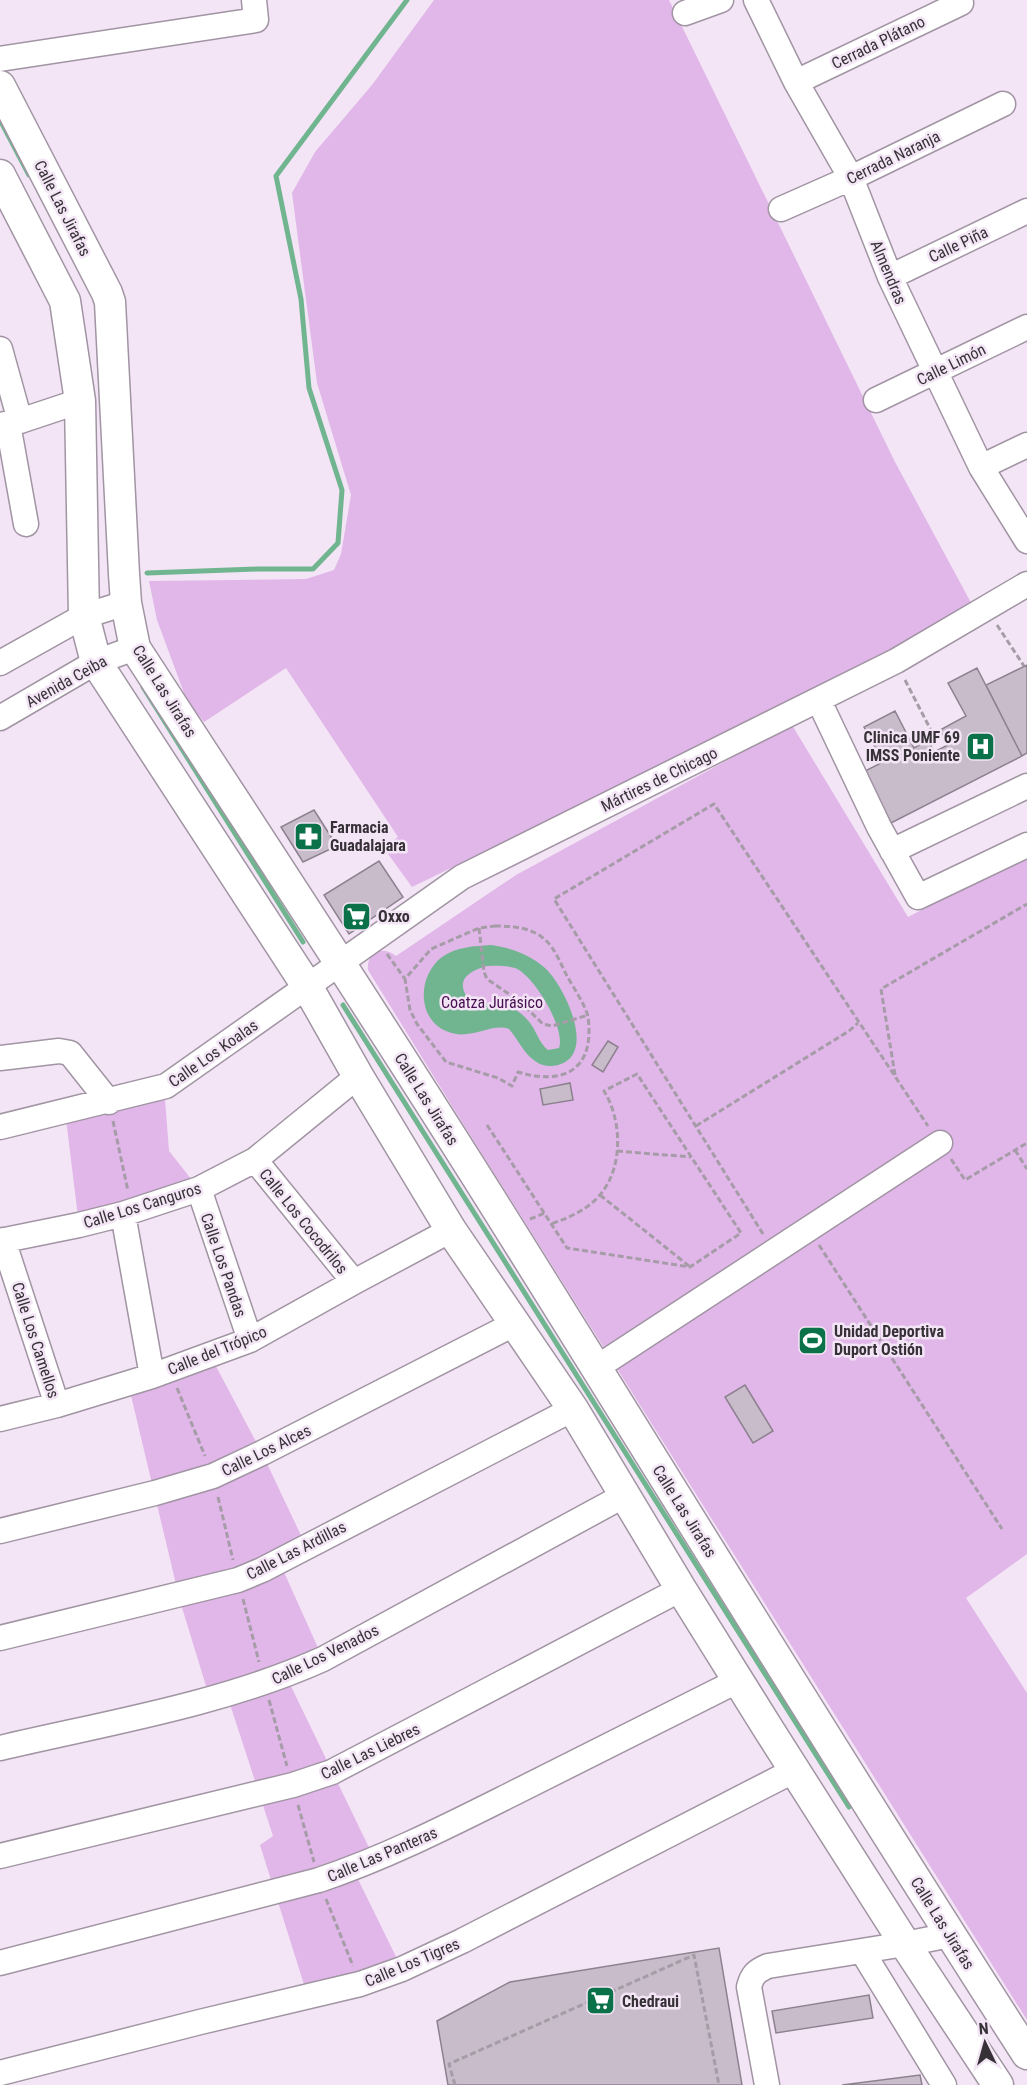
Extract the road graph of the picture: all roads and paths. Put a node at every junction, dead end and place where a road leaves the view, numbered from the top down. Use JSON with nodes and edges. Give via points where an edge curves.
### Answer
{"nodes":[{"id":1,"x":254,"y":0,"type":"edge"},
{"id":2,"x":721,"y":0,"type":"edge"},
{"id":3,"x":756,"y":0,"type":"edge"},
{"id":4,"x":961,"y":3,"type":"dead end"},
{"id":5,"x":685,"y":13,"type":"dead end"},
{"id":6,"x":0,"y":59,"type":"edge"},
{"id":7,"x":796,"y":82,"type":"junction"},
{"id":8,"x":0,"y":86,"type":"edge"},
{"id":9,"x":1003,"y":104,"type":"dead end"},
{"id":10,"x":0,"y":175,"type":"edge"},
{"id":11,"x":851,"y":178,"type":"junction"},
{"id":12,"x":781,"y":208,"type":"dead end"},
{"id":13,"x":1027,"y":211,"type":"edge"},
{"id":14,"x":890,"y":277,"type":"junction"},
{"id":15,"x":1027,"y":327,"type":"edge"},
{"id":16,"x":0,"y":349,"type":"edge"},
{"id":17,"x":935,"y":371,"type":"junction"},
{"id":18,"x":876,"y":400,"type":"dead end"},
{"id":19,"x":80,"y":401,"type":"junction"},
{"id":20,"x":9,"y":424,"type":"edge"},
{"id":21,"x":1027,"y":445,"type":"edge"},
{"id":22,"x":981,"y":467,"type":"junction"},
{"id":23,"x":26,"y":524,"type":"dead end"},
{"id":24,"x":1027,"y":541,"type":"edge"},
{"id":25,"x":1027,"y":584,"type":"edge"},
{"id":26,"x":126,"y":603,"type":"junction"},
{"id":27,"x":985,"y":608,"type":"junction"},
{"id":28,"x":84,"y":616,"type":"junction"},
{"id":29,"x":135,"y":648,"type":"junction"},
{"id":30,"x":96,"y":662,"type":"junction"},
{"id":31,"x":896,"y":662,"type":"junction"},
{"id":32,"x":0,"y":663,"type":"edge"},
{"id":33,"x":1024,"y":666,"type":"dead end"},
{"id":34,"x":819,"y":701,"type":"junction"},
{"id":35,"x":0,"y":718,"type":"edge"},
{"id":36,"x":936,"y":740,"type":"dead end"},
{"id":37,"x":1027,"y":786,"type":"edge"},
{"id":38,"x":1027,"y":845,"type":"edge"},
{"id":39,"x":892,"y":851,"type":"junction"},
{"id":40,"x":1027,"y":904,"type":"edge"},
{"id":41,"x":479,"y":928,"type":"junction"},
{"id":42,"x":376,"y":939,"type":"junction"},
{"id":43,"x":342,"y":963,"type":"junction"},
{"id":44,"x":405,"y":979,"type":"junction"},
{"id":45,"x":307,"y":987,"type":"junction"},
{"id":46,"x":588,"y":1015,"type":"junction"},
{"id":47,"x":858,"y":1023,"type":"junction"},
{"id":48,"x":0,"y":1058,"type":"edge"},
{"id":49,"x":358,"y":1076,"type":"junction"},
{"id":50,"x":896,"y":1078,"type":"junction"},
{"id":51,"x":109,"y":1102,"type":"junction"},
{"id":52,"x":487,"y":1125,"type":"dead end"},
{"id":53,"x":0,"y":1126,"type":"edge"},
{"id":54,"x":696,"y":1126,"type":"junction"},
{"id":55,"x":940,"y":1143,"type":"junction"},
{"id":56,"x":1027,"y":1143,"type":"edge"},
{"id":57,"x":1015,"y":1150,"type":"junction"},
{"id":58,"x":617,"y":1151,"type":"junction"},
{"id":59,"x":691,"y":1157,"type":"junction"},
{"id":60,"x":255,"y":1160,"type":"junction"},
{"id":61,"x":1027,"y":1169,"type":"edge"},
{"id":62,"x":199,"y":1189,"type":"junction"},
{"id":63,"x":600,"y":1195,"type":"junction"},
{"id":64,"x":128,"y":1212,"type":"junction"},
{"id":65,"x":551,"y":1224,"type":"junction"},
{"id":66,"x":808,"y":1228,"type":"junction"},
{"id":67,"x":451,"y":1230,"type":"junction"},
{"id":68,"x":2,"y":1240,"type":"edge"},
{"id":69,"x":773,"y":1251,"type":"junction"},
{"id":70,"x":690,"y":1267,"type":"junction"},
{"id":71,"x":354,"y":1282,"type":"junction"},
{"id":72,"x":514,"y":1324,"type":"junction"},
{"id":73,"x":250,"y":1341,"type":"junction"},
{"id":74,"x":596,"y":1368,"type":"junction"},
{"id":75,"x":152,"y":1376,"type":"junction"},
{"id":76,"x":57,"y":1405,"type":"junction"},
{"id":77,"x":573,"y":1409,"type":"junction"},
{"id":78,"x":0,"y":1419,"type":"edge"},
{"id":79,"x":626,"y":1495,"type":"junction"},
{"id":80,"x":1002,"y":1529,"type":"dead end"},
{"id":81,"x":0,"y":1531,"type":"edge"},
{"id":82,"x":681,"y":1589,"type":"junction"},
{"id":83,"x":0,"y":1638,"type":"edge"},
{"id":84,"x":738,"y":1680,"type":"junction"},
{"id":85,"x":0,"y":1748,"type":"edge"},
{"id":86,"x":795,"y":1770,"type":"junction"},
{"id":87,"x":879,"y":1822,"type":"junction"},
{"id":88,"x":844,"y":1845,"type":"junction"},
{"id":89,"x":0,"y":1856,"type":"edge"},
{"id":90,"x":950,"y":1935,"type":"junction"},
{"id":91,"x":905,"y":1944,"type":"junction"},
{"id":92,"x":862,"y":1952,"type":"junction"},
{"id":93,"x":0,"y":1963,"type":"edge"},
{"id":94,"x":1027,"y":2054,"type":"edge"},
{"id":95,"x":0,"y":2073,"type":"edge"},
{"id":96,"x":455,"y":2085,"type":"edge"},
{"id":97,"x":719,"y":2085,"type":"edge"},
{"id":98,"x":767,"y":2085,"type":"edge"},
{"id":99,"x":944,"y":2085,"type":"edge"},
{"id":100,"x":998,"y":2085,"type":"edge"}],
"edges":[{"from":1,"to":6,"type":"street","via":[[256,20]]},
{"from":2,"to":5,"type":"street"},
{"from":3,"to":7,"type":"street","name":"Almendras"},
{"from":4,"to":7,"type":"street","name":"Cerrada Plátano"},
{"from":7,"to":11,"type":"street","name":"Almendras"},
{"from":8,"to":26,"type":"main road","name":"Calle Las Jirafas","via":[[110,302]]},
{"from":9,"to":11,"type":"street","name":"Cerrada Naranja"},
{"from":10,"to":19,"type":"main road","via":[[65,301]]},
{"from":11,"to":12,"type":"street","name":"Cerrada Naranja"},
{"from":11,"to":14,"type":"street","name":"Almendras"},
{"from":13,"to":14,"type":"street","name":"Calle Piña"},
{"from":14,"to":17,"type":"street","name":"Almendras"},
{"from":15,"to":17,"type":"street","name":"Calle Limón"},
{"from":16,"to":20,"type":"street"},
{"from":17,"to":18,"type":"street","name":"Calle Limón"},
{"from":17,"to":22,"type":"street","name":"Almendras"},
{"from":19,"to":20,"type":"street"},
{"from":19,"to":28,"type":"main road"},
{"from":20,"to":23,"type":"street"},
{"from":21,"to":22,"type":"street"},
{"from":22,"to":24,"type":"street","name":"Almendras"},
{"from":25,"to":27,"type":"street","name":"Mártires de Chicago"},
{"from":26,"to":28,"type":"street"},
{"from":26,"to":29,"type":"main road","name":"Calle Las Jirafas"},
{"from":27,"to":31,"type":"street","name":"Mártires de Chicago"},
{"from":27,"to":33,"type":"path"},
{"from":28,"to":30,"type":"main road"},
{"from":28,"to":32,"type":"street"},
{"from":29,"to":30,"type":"street","name":"Avenida Ceiba"},
{"from":29,"to":43,"type":"main road","name":"Calle Las Jirafas"},
{"from":30,"to":35,"type":"street","name":"Avenida Ceiba"},
{"from":30,"to":45,"type":"main road"},
{"from":31,"to":34,"type":"street","name":"Mártires de Chicago"},
{"from":31,"to":36,"type":"path"},
{"from":34,"to":39,"type":"street"},
{"from":34,"to":42,"type":"street","name":"Mártires de Chicago","via":[[462,877]]},
{"from":37,"to":39,"type":"street"},
{"from":38,"to":39,"type":"street","via":[[918,897]]},
{"from":40,"to":50,"type":"path","via":[[881,989]]},
{"from":41,"to":44,"type":"path","via":[[430,950]]},
{"from":41,"to":46,"type":"path","via":[[522,928],[544,939]]},
{"from":41,"to":46,"type":"path","via":[[487,978],[543,1024],[552,1026]]},
{"from":42,"to":43,"type":"street","name":"Mártires de Chicago"},
{"from":42,"to":44,"type":"path"},
{"from":43,"to":45,"type":"street","name":"Calle Los Koalas"},
{"from":43,"to":74,"type":"main road","name":"Calle Las Jirafas"},
{"from":44,"to":46,"type":"path","via":[[410,1010],[446,1062],[512,1086],[518,1071],[546,1077],[576,1068],[587,1053]]},
{"from":45,"to":49,"type":"main road"},
{"from":45,"to":51,"type":"street","name":"Calle Los Koalas","via":[[166,1086]]},
{"from":47,"to":50,"type":"path"},
{"from":47,"to":54,"type":"path"},
{"from":47,"to":54,"type":"path","via":[[714,804],[554,899]]},
{"from":48,"to":51,"type":"street","via":[[70,1053]]},
{"from":49,"to":60,"type":"street","name":"Calle Los Canguros"},
{"from":49,"to":67,"type":"main road"},
{"from":50,"to":55,"type":"path"},
{"from":51,"to":53,"type":"street","name":"Calle Los Koalas"},
{"from":51,"to":64,"type":"path"},
{"from":52,"to":65,"type":"path"},
{"from":54,"to":69,"type":"path"},
{"from":55,"to":57,"type":"path","via":[[965,1180]]},
{"from":55,"to":66,"type":"street"},
{"from":56,"to":57,"type":"path"},
{"from":57,"to":61,"type":"path"},
{"from":58,"to":59,"type":"path"},
{"from":58,"to":59,"type":"path","via":[[617,1123],[604,1090],[637,1074]]},
{"from":58,"to":63,"type":"path"},
{"from":59,"to":70,"type":"path","via":[[741,1233]]},
{"from":60,"to":62,"type":"street","name":"Calle Los Canguros"},
{"from":60,"to":71,"type":"street","name":"Calle Los Cocodrilos"},
{"from":62,"to":64,"type":"street","name":"Calle Los Canguros"},
{"from":62,"to":73,"type":"street","name":"Calle Los Pandas"},
{"from":63,"to":65,"type":"path","via":[[577,1213]]},
{"from":63,"to":70,"type":"path"},
{"from":64,"to":68,"type":"street","name":"Calle Los Canguros"},
{"from":64,"to":75,"type":"street"},
{"from":65,"to":70,"type":"path","via":[[567,1248]]},
{"from":66,"to":69,"type":"street"},
{"from":66,"to":80,"type":"path"},
{"from":67,"to":71,"type":"street","name":"Calle del Trópico"},
{"from":67,"to":72,"type":"main road"},
{"from":68,"to":76,"type":"street","name":"Calle Los Camellos"},
{"from":69,"to":74,"type":"street"},
{"from":71,"to":73,"type":"street","name":"Calle del Trópico"},
{"from":72,"to":77,"type":"main road"},
{"from":72,"to":81,"type":"street","name":"Calle Los Alces","via":[[213,1476]]},
{"from":73,"to":75,"type":"street","name":"Calle del Trópico"},
{"from":74,"to":87,"type":"main road","name":"Calle Las Jirafas"},
{"from":75,"to":76,"type":"street","name":"Calle del Trópico"},
{"from":76,"to":78,"type":"street","name":"Calle del Trópico"},
{"from":77,"to":79,"type":"main road"},
{"from":77,"to":83,"type":"street","name":"Calle Las Ardillas","via":[[238,1580]]},
{"from":79,"to":82,"type":"main road"},
{"from":79,"to":85,"type":"street","name":"Calle Los Venados","via":[[286,1676],[210,1699]]},
{"from":82,"to":84,"type":"main road"},
{"from":82,"to":89,"type":"street","name":"Calle Las Liebres","via":[[332,1772],[293,1785]]},
{"from":84,"to":86,"type":"main road"},
{"from":84,"to":93,"type":"street","name":"Calle Las Panteras","via":[[364,1865]]},
{"from":86,"to":88,"type":"main road"},
{"from":86,"to":95,"type":"street","name":"Calle Los Tigres","via":[[402,1969],[360,1984]]},
{"from":87,"to":88,"type":"main road"},
{"from":87,"to":90,"type":"main road","name":"Calle Las Jirafas"},
{"from":88,"to":91,"type":"main road"},
{"from":90,"to":91,"type":"street"},
{"from":90,"to":94,"type":"main road","name":"Calle Las Jirafas"},
{"from":91,"to":92,"type":"street"},
{"from":91,"to":100,"type":"main road"},
{"from":92,"to":98,"type":"street","via":[[768,1966],[751,1977],[749,1987]]},
{"from":92,"to":99,"type":"street"},
{"from":96,"to":97,"type":"path","via":[[449,2064],[694,1955]]}]}
